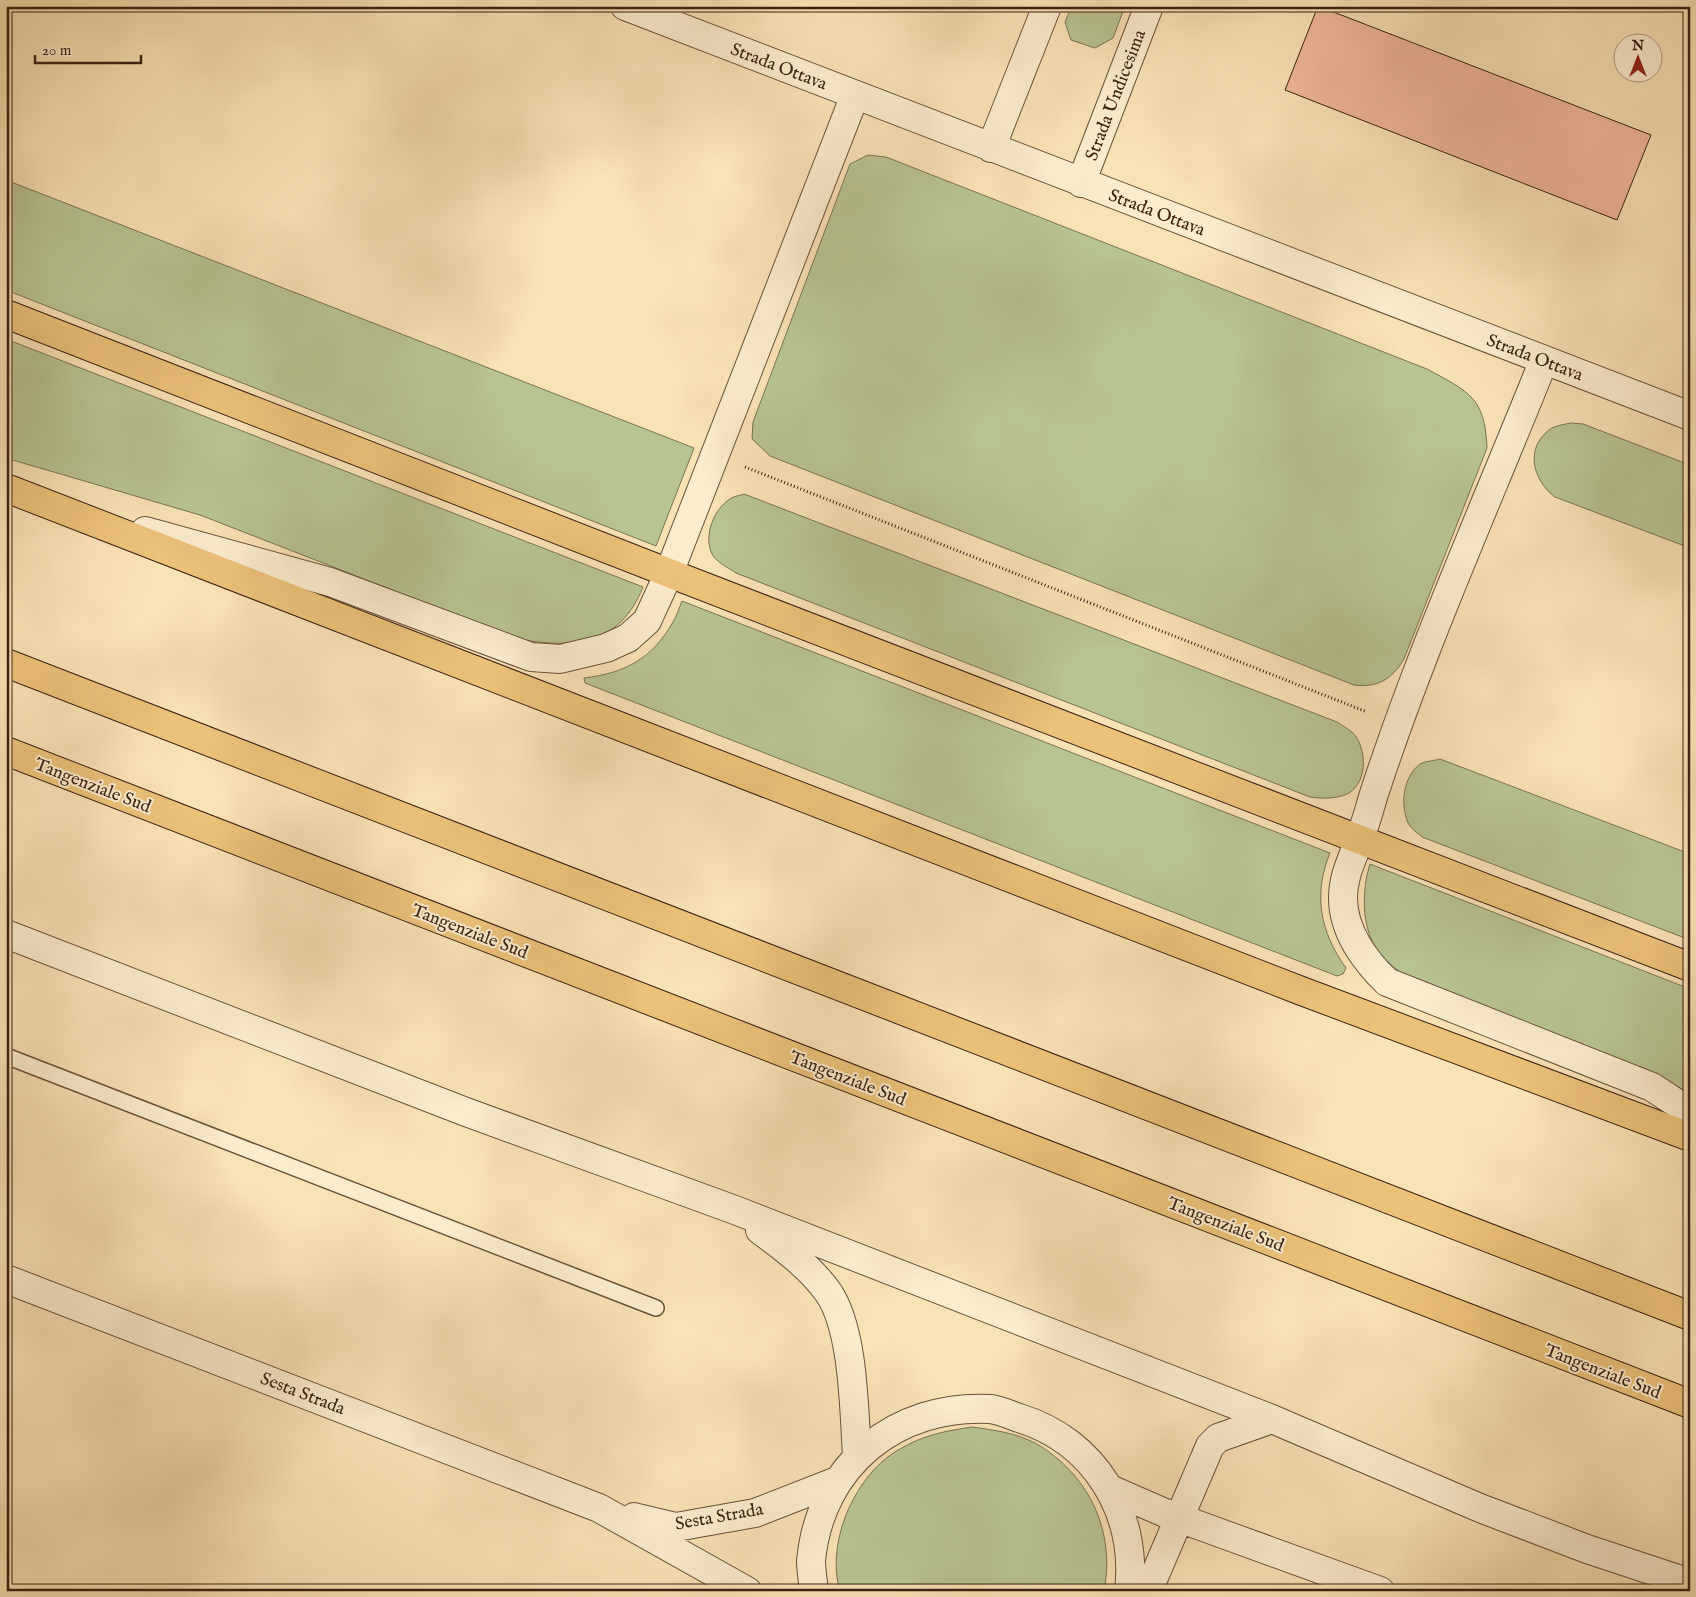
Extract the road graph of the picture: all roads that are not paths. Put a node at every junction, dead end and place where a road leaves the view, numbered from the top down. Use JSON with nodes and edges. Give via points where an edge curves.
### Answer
{"nodes":[{"id":1,"x":625,"y":6,"type":"edge"},
{"id":2,"x":1047,"y":6,"type":"edge"},
{"id":3,"x":1149,"y":6,"type":"edge"},
{"id":4,"x":855,"y":95,"type":"junction"},
{"id":5,"x":991,"y":148,"type":"junction"},
{"id":6,"x":1081,"y":183,"type":"junction"},
{"id":7,"x":6,"y":314,"type":"edge"},
{"id":8,"x":1544,"y":360,"type":"junction"},
{"id":9,"x":1690,"y":416,"type":"edge"},
{"id":10,"x":6,"y":488,"type":"edge"},
{"id":11,"x":47,"y":504,"type":"junction"},
{"id":12,"x":669,"y":573,"type":"junction"},
{"id":13,"x":6,"y":663,"type":"edge"},
{"id":14,"x":6,"y":751,"type":"edge"},
{"id":15,"x":1359,"y":841,"type":"junction"},
{"id":16,"x":6,"y":934,"type":"edge"},
{"id":17,"x":1690,"y":967,"type":"edge"},
{"id":18,"x":6,"y":1056,"type":"edge"},
{"id":19,"x":1690,"y":1112,"type":"edge"},
{"id":20,"x":1690,"y":1137,"type":"edge"},
{"id":21,"x":736,"y":1210,"type":"junction"},
{"id":22,"x":6,"y":1279,"type":"edge"},
{"id":23,"x":656,"y":1308,"type":"dead end"},
{"id":24,"x":1690,"y":1316,"type":"edge"},
{"id":25,"x":1690,"y":1404,"type":"edge"},
{"id":26,"x":1272,"y":1419,"type":"junction"},
{"id":27,"x":857,"y":1456,"type":"junction"},
{"id":28,"x":837,"y":1481,"type":"junction"},
{"id":29,"x":1110,"y":1489,"type":"junction"},
{"id":30,"x":599,"y":1508,"type":"junction"},
{"id":31,"x":1179,"y":1517,"type":"junction"},
{"id":32,"x":1690,"y":1583,"type":"edge"},
{"id":33,"x":747,"y":1591,"type":"edge"},
{"id":34,"x":814,"y":1591,"type":"edge"},
{"id":35,"x":1129,"y":1591,"type":"edge"},
{"id":36,"x":1148,"y":1591,"type":"edge"},
{"id":37,"x":1380,"y":1591,"type":"edge"}],
"edges":[{"from":1,"to":4,"type":"street","name":"Strada Ottava"},
{"from":2,"to":5,"type":"street"},
{"from":3,"to":6,"type":"street","name":"Strada Undicesima"},
{"from":4,"to":5,"type":"street","name":"Strada Ottava"},
{"from":4,"to":12,"type":"street"},
{"from":5,"to":6,"type":"street","name":"Strada Ottava"},
{"from":6,"to":8,"type":"street","name":"Strada Ottava"},
{"from":7,"to":12,"type":"highway"},
{"from":8,"to":9,"type":"street","name":"Strada Ottava"},
{"from":8,"to":15,"type":"street","via":[[1397,724]]},
{"from":10,"to":11,"type":"highway"},
{"from":11,"to":12,"type":"street","via":[[330,582],[531,656],[560,659],[606,648],[628,638],[647,621]]},
{"from":11,"to":20,"type":"highway","via":[[1299,990]]},
{"from":12,"to":15,"type":"highway"},
{"from":13,"to":24,"type":"highway"},
{"from":14,"to":25,"type":"highway","name":"Tangenziale Sud"},
{"from":15,"to":17,"type":"highway"},
{"from":15,"to":19,"type":"street","via":[[1344,876],[1343,900],[1348,926],[1371,966],[1388,982],[1652,1087]]},
{"from":16,"to":21,"type":"street","via":[[466,1112]]},
{"from":18,"to":23,"type":"lane"},
{"from":21,"to":26,"type":"street"},
{"from":21,"to":27,"type":"street","via":[[803,1262],[829,1293],[843,1326],[852,1381]]},
{"from":22,"to":30,"type":"street","name":"Sesta Strada"},
{"from":26,"to":31,"type":"street","via":[[1218,1438],[1210,1446]]},
{"from":26,"to":32,"type":"street","via":[[1480,1508],[1587,1549]]},
{"from":27,"to":28,"type":"street"},
{"from":27,"to":29,"type":"street","via":[[896,1426],[942,1411],[992,1409],[1039,1424],[1080,1450]]},
{"from":28,"to":30,"type":"street","name":"Sesta Strada","via":[[755,1513],[676,1528]]},
{"from":28,"to":34,"type":"street","via":[[819,1520],[811,1562]]},
{"from":29,"to":31,"type":"street"},
{"from":29,"to":35,"type":"street","via":[[1130,1543]]},
{"from":30,"to":33,"type":"street","name":"Sesta Strada"},
{"from":31,"to":36,"type":"street"},
{"from":31,"to":37,"type":"street"}]}
